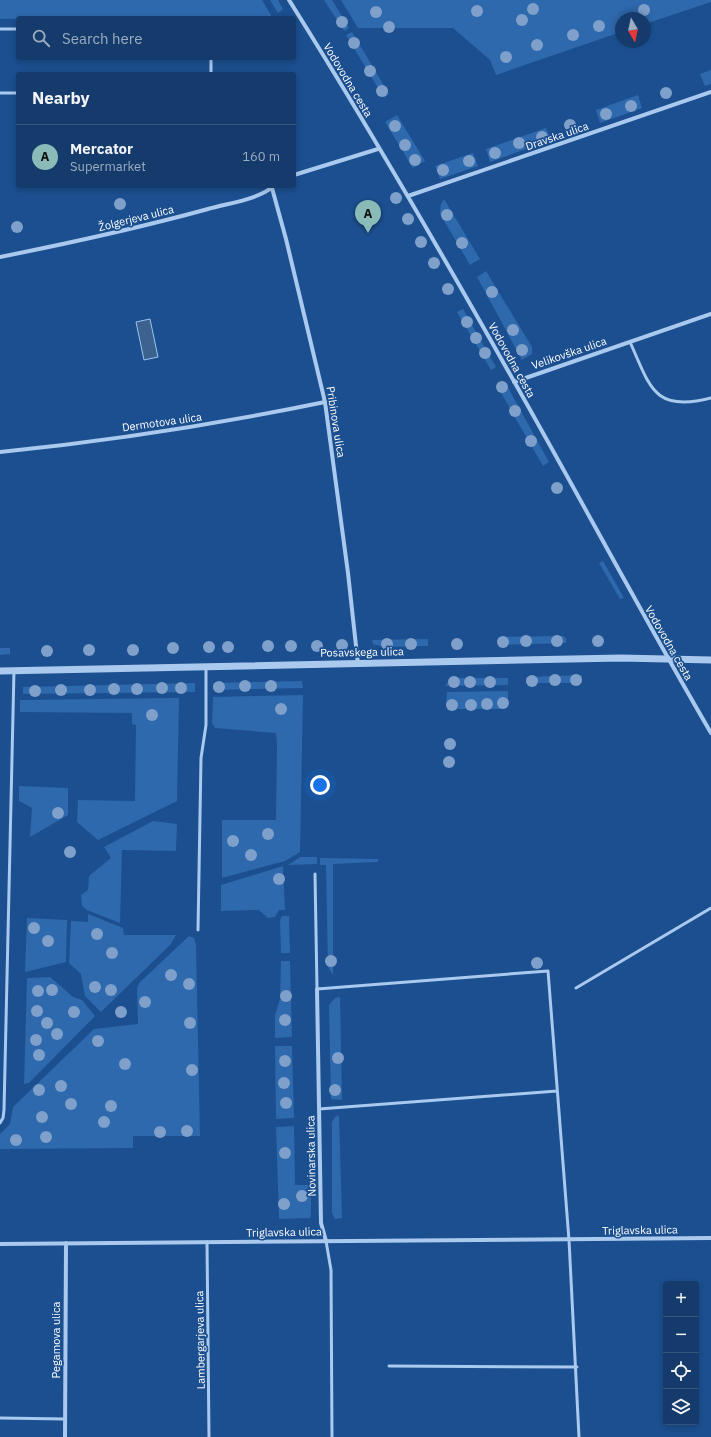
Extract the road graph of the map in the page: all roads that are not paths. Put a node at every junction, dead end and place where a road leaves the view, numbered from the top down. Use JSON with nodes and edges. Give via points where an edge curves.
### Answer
{"nodes":[{"id":1,"x":289,"y":0,"type":"edge"},
{"id":2,"x":0,"y":29,"type":"edge"},
{"id":3,"x":16,"y":29,"type":"edge"},
{"id":4,"x":211,"y":60,"type":"edge"},
{"id":5,"x":211,"y":72,"type":"edge"},
{"id":6,"x":711,"y":92,"type":"edge"},
{"id":7,"x":0,"y":93,"type":"edge"},
{"id":8,"x":16,"y":93,"type":"edge"},
{"id":9,"x":378,"y":149,"type":"junction"},
{"id":10,"x":296,"y":174,"type":"edge"},
{"id":11,"x":271,"y":188,"type":"edge"},
{"id":12,"x":273,"y":188,"type":"edge"},
{"id":13,"x":408,"y":196,"type":"junction"},
{"id":14,"x":0,"y":257,"type":"edge"},
{"id":15,"x":711,"y":314,"type":"edge"},
{"id":16,"x":630,"y":342,"type":"junction"},
{"id":17,"x":514,"y":382,"type":"junction"},
{"id":18,"x":711,"y":398,"type":"edge"},
{"id":19,"x":325,"y":402,"type":"junction"},
{"id":20,"x":0,"y":452,"type":"edge"},
{"id":21,"x":668,"y":659,"type":"junction"},
{"id":22,"x":711,"y":660,"type":"edge"},
{"id":23,"x":358,"y":664,"type":"junction"},
{"id":24,"x":206,"y":667,"type":"junction"},
{"id":25,"x":14,"y":670,"type":"junction"},
{"id":26,"x":0,"y":671,"type":"edge"},
{"id":27,"x":711,"y":733,"type":"edge"},
{"id":28,"x":315,"y":874,"type":"dead end"},
{"id":29,"x":711,"y":908,"type":"edge"},
{"id":30,"x":198,"y":930,"type":"dead end"},
{"id":31,"x":576,"y":988,"type":"dead end"},
{"id":32,"x":317,"y":989,"type":"junction"},
{"id":33,"x":557,"y":1091,"type":"junction"},
{"id":34,"x":319,"y":1109,"type":"junction"},
{"id":35,"x":0,"y":1123,"type":"edge"},
{"id":36,"x":711,"y":1238,"type":"edge"},
{"id":37,"x":569,"y":1240,"type":"junction"},
{"id":38,"x":326,"y":1241,"type":"junction"},
{"id":39,"x":208,"y":1242,"type":"junction"},
{"id":40,"x":66,"y":1243,"type":"junction"},
{"id":41,"x":0,"y":1244,"type":"edge"},
{"id":42,"x":389,"y":1366,"type":"dead end"},
{"id":43,"x":576,"y":1367,"type":"junction"},
{"id":44,"x":0,"y":1418,"type":"edge"},
{"id":45,"x":65,"y":1419,"type":"junction"},
{"id":46,"x":65,"y":1437,"type":"edge"},
{"id":47,"x":210,"y":1437,"type":"edge"},
{"id":48,"x":332,"y":1437,"type":"edge"},
{"id":49,"x":579,"y":1437,"type":"edge"}],
"edges":[{"from":1,"to":9,"type":"street","name":"Vodovodna cesta"},
{"from":2,"to":3,"type":"lane"},
{"from":4,"to":5,"type":"lane"},
{"from":6,"to":13,"type":"street","name":"Dravska ulica"},
{"from":7,"to":8,"type":"lane"},
{"from":9,"to":10,"type":"street"},
{"from":9,"to":13,"type":"street","name":"Vodovodna cesta"},
{"from":11,"to":14,"type":"street","name":"Žolgerjeva ulica","via":[[252,197],[162,222]]},
{"from":12,"to":19,"type":"street","name":"Pribinova ulica"},
{"from":13,"to":17,"type":"street","name":"Vodovodna cesta"},
{"from":15,"to":16,"type":"street","name":"Velikovška ulica"},
{"from":16,"to":17,"type":"street","name":"Velikovška ulica"},
{"from":16,"to":18,"type":"lane","via":[[649,385],[660,397],[683,402]]},
{"from":17,"to":21,"type":"street","name":"Vodovodna cesta"},
{"from":19,"to":20,"type":"street","name":"Dermotova ulica","via":[[193,427]]},
{"from":19,"to":23,"type":"street","name":"Pribinova ulica"},
{"from":21,"to":22,"type":"street","name":"Posavskega ulica"},
{"from":21,"to":23,"type":"street","name":"Posavskega ulica"},
{"from":21,"to":27,"type":"street","name":"Vodovodna cesta"},
{"from":23,"to":24,"type":"street","name":"Posavskega ulica"},
{"from":24,"to":25,"type":"street","name":"Posavskega ulica"},
{"from":24,"to":30,"type":"lane","via":[[206,725],[201,758]]},
{"from":25,"to":26,"type":"street","name":"Posavskega ulica"},
{"from":25,"to":35,"type":"lane","via":[[4,1110]]},
{"from":28,"to":32,"type":"lane","name":"Novinarska ulica"},
{"from":29,"to":31,"type":"lane"},
{"from":32,"to":33,"type":"lane","via":[[548,971]]},
{"from":32,"to":34,"type":"street","name":"Novinarska ulica"},
{"from":33,"to":34,"type":"lane"},
{"from":33,"to":37,"type":"lane"},
{"from":34,"to":38,"type":"street","name":"Novinarska ulica","via":[[322,1223]]},
{"from":36,"to":37,"type":"street","name":"Triglavska ulica"},
{"from":37,"to":38,"type":"street","name":"Triglavska ulica"},
{"from":37,"to":43,"type":"lane"},
{"from":38,"to":39,"type":"street","name":"Triglavska ulica"},
{"from":38,"to":48,"type":"lane","name":"Novinarska ulica","via":[[331,1270]]},
{"from":39,"to":40,"type":"street","name":"Triglavska ulica"},
{"from":39,"to":47,"type":"lane","name":"Lambergarjeva ulica"},
{"from":40,"to":41,"type":"street","name":"Triglavska ulica"},
{"from":40,"to":45,"type":"street","name":"Pegamova ulica"},
{"from":42,"to":43,"type":"lane"},
{"from":43,"to":49,"type":"lane"},
{"from":44,"to":45,"type":"lane"},
{"from":45,"to":46,"type":"street","name":"Pegamova ulica"}]}
